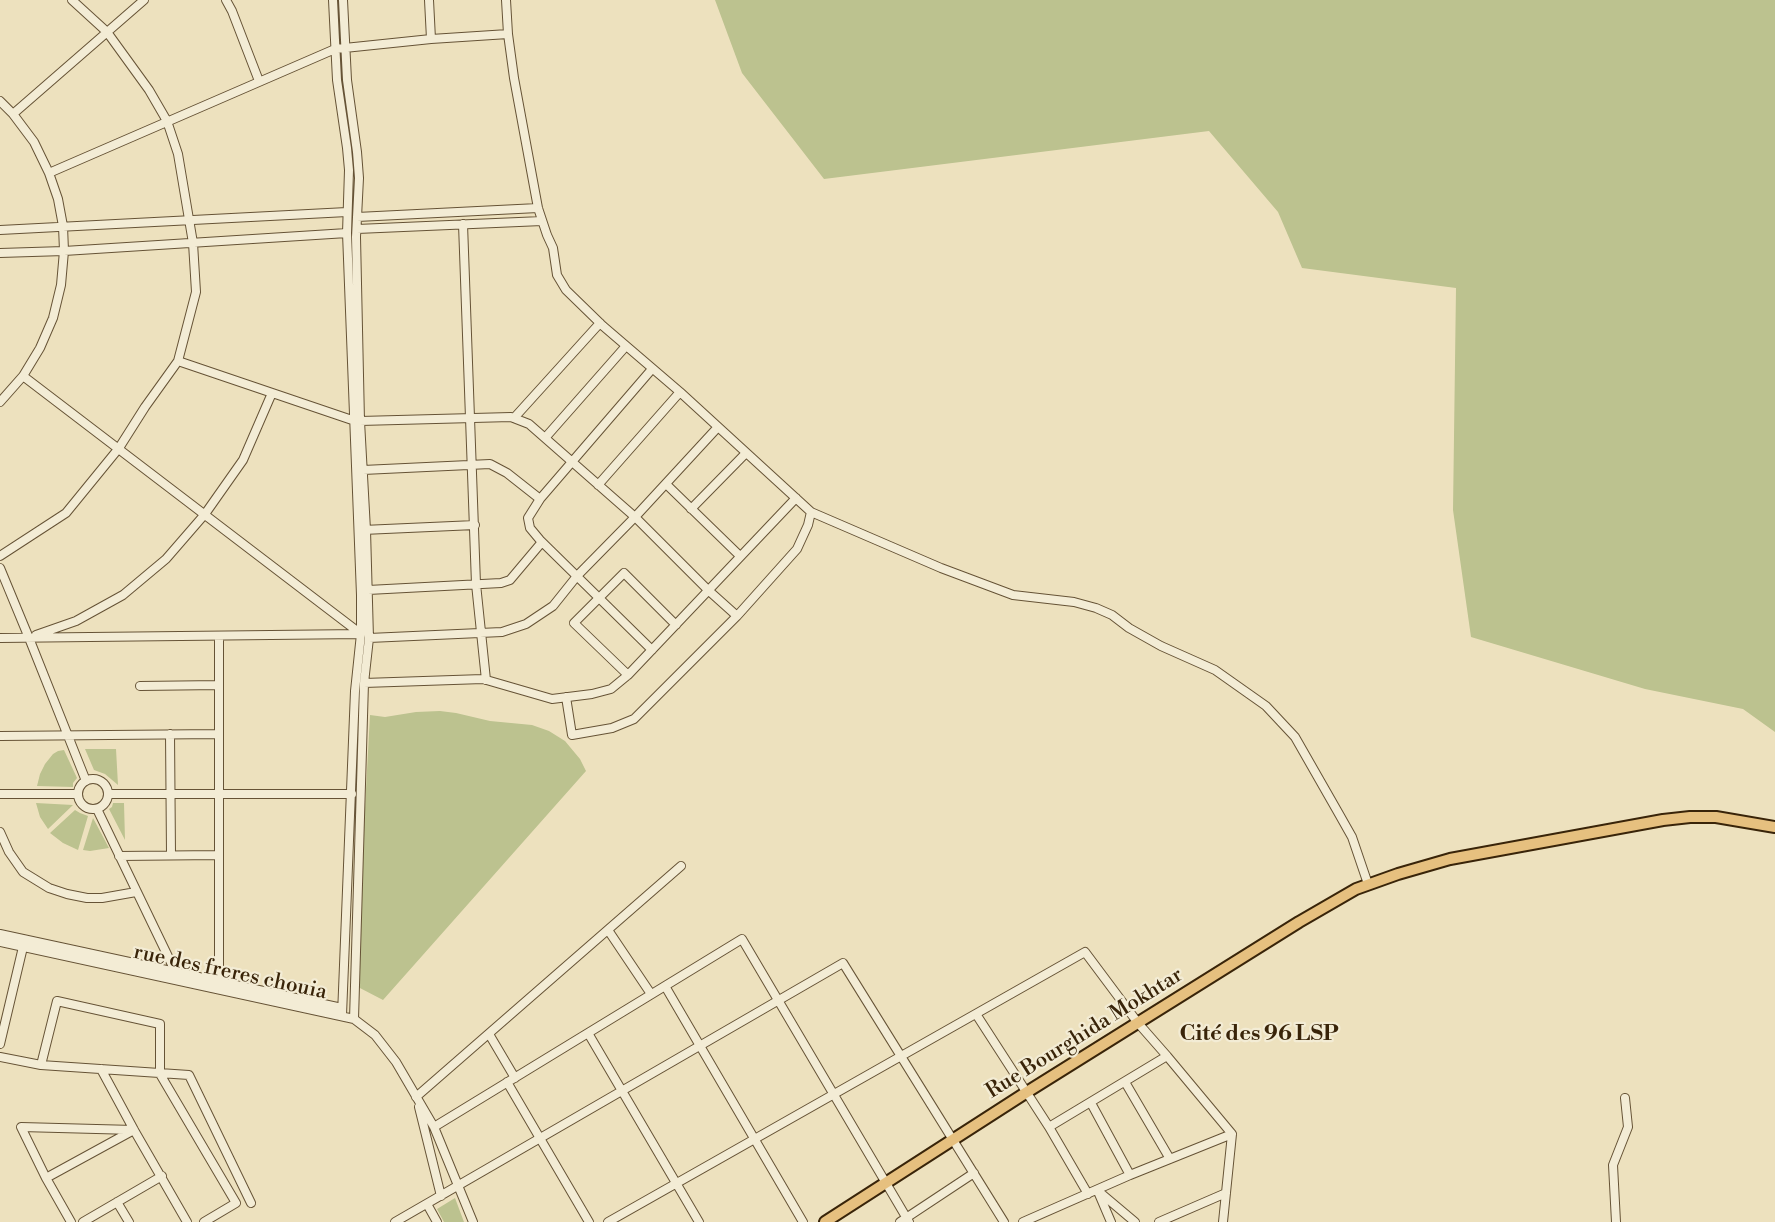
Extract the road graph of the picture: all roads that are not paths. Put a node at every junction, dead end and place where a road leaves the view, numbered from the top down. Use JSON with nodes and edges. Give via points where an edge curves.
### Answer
{"nodes":[{"id":1,"x":72,"y":0,"type":"edge"},
{"id":2,"x":144,"y":0,"type":"edge"},
{"id":3,"x":226,"y":0,"type":"edge"},
{"id":4,"x":333,"y":0,"type":"edge"},
{"id":5,"x":344,"y":0,"type":"edge"},
{"id":6,"x":429,"y":0,"type":"edge"},
{"id":7,"x":506,"y":0,"type":"edge"},
{"id":8,"x":107,"y":32,"type":"junction"},
{"id":9,"x":508,"y":34,"type":"junction"},
{"id":10,"x":431,"y":39,"type":"junction"},
{"id":11,"x":345,"y":48,"type":"junction"},
{"id":12,"x":335,"y":49,"type":"junction"},
{"id":13,"x":259,"y":81,"type":"junction"},
{"id":14,"x":0,"y":101,"type":"edge"},
{"id":15,"x":13,"y":114,"type":"junction"},
{"id":16,"x":167,"y":121,"type":"junction"},
{"id":17,"x":49,"y":173,"type":"junction"},
{"id":18,"x":538,"y":207,"type":"junction"},
{"id":19,"x":347,"y":212,"type":"junction"},
{"id":20,"x":357,"y":217,"type":"junction"},
{"id":21,"x":189,"y":220,"type":"junction"},
{"id":22,"x":542,"y":221,"type":"junction"},
{"id":23,"x":463,"y":225,"type":"junction"},
{"id":24,"x":63,"y":226,"type":"junction"},
{"id":25,"x":357,"y":229,"type":"junction"},
{"id":26,"x":0,"y":230,"type":"edge"},
{"id":27,"x":347,"y":233,"type":"junction"},
{"id":28,"x":193,"y":243,"type":"junction"},
{"id":29,"x":64,"y":251,"type":"junction"},
{"id":30,"x":0,"y":253,"type":"edge"},
{"id":31,"x":600,"y":323,"type":"junction"},
{"id":32,"x":626,"y":346,"type":"junction"},
{"id":33,"x":178,"y":361,"type":"junction"},
{"id":34,"x":652,"y":369,"type":"junction"},
{"id":35,"x":23,"y":376,"type":"junction"},
{"id":36,"x":680,"y":392,"type":"junction"},
{"id":37,"x":272,"y":393,"type":"junction"},
{"id":38,"x":0,"y":402,"type":"edge"},
{"id":39,"x":470,"y":418,"type":"junction"},
{"id":40,"x":514,"y":418,"type":"junction"},
{"id":41,"x":358,"y":421,"type":"junction"},
{"id":42,"x":718,"y":427,"type":"junction"},
{"id":43,"x":546,"y":438,"type":"junction"},
{"id":44,"x":119,"y":448,"type":"junction"},
{"id":45,"x":746,"y":453,"type":"junction"},
{"id":46,"x":573,"y":461,"type":"junction"},
{"id":47,"x":473,"y":465,"type":"junction"},
{"id":48,"x":363,"y":470,"type":"junction"},
{"id":49,"x":666,"y":484,"type":"junction"},
{"id":50,"x":598,"y":485,"type":"junction"},
{"id":51,"x":796,"y":498,"type":"junction"},
{"id":52,"x":540,"y":499,"type":"junction"},
{"id":53,"x":691,"y":509,"type":"junction"},
{"id":54,"x":811,"y":512,"type":"junction"},
{"id":55,"x":205,"y":514,"type":"junction"},
{"id":56,"x":635,"y":517,"type":"junction"},
{"id":57,"x":475,"y":525,"type":"junction"},
{"id":58,"x":362,"y":530,"type":"junction"},
{"id":59,"x":542,"y":542,"type":"junction"},
{"id":60,"x":0,"y":556,"type":"edge"},
{"id":61,"x":740,"y":556,"type":"junction"},
{"id":62,"x":0,"y":568,"type":"edge"},
{"id":63,"x":577,"y":576,"type":"junction"},
{"id":64,"x":476,"y":584,"type":"junction"},
{"id":65,"x":368,"y":590,"type":"junction"},
{"id":66,"x":708,"y":590,"type":"junction"},
{"id":67,"x":600,"y":598,"type":"junction"},
{"id":68,"x":737,"y":616,"type":"junction"},
{"id":69,"x":676,"y":625,"type":"junction"},
{"id":70,"x":482,"y":633,"type":"junction"},
{"id":71,"x":361,"y":634,"type":"junction"},
{"id":72,"x":219,"y":636,"type":"junction"},
{"id":73,"x":0,"y":638,"type":"edge"},
{"id":74,"x":29,"y":638,"type":"junction"},
{"id":75,"x":369,"y":638,"type":"junction"},
{"id":76,"x":652,"y":650,"type":"junction"},
{"id":77,"x":628,"y":675,"type":"junction"},
{"id":78,"x":486,"y":680,"type":"junction"},
{"id":79,"x":364,"y":683,"type":"junction"},
{"id":80,"x":219,"y":685,"type":"junction"},
{"id":81,"x":140,"y":686,"type":"dead end"},
{"id":82,"x":566,"y":697,"type":"junction"},
{"id":83,"x":170,"y":734,"type":"junction"},
{"id":84,"x":219,"y":734,"type":"junction"},
{"id":85,"x":68,"y":735,"type":"junction"},
{"id":86,"x":0,"y":736,"type":"edge"},
{"id":87,"x":86,"y":781,"type":"junction"},
{"id":88,"x":171,"y":793,"type":"junction"},
{"id":89,"x":0,"y":794,"type":"edge"},
{"id":90,"x":78,"y":794,"type":"junction"},
{"id":91,"x":108,"y":794,"type":"junction"},
{"id":92,"x":219,"y":794,"type":"junction"},
{"id":93,"x":352,"y":794,"type":"junction"},
{"id":94,"x":97,"y":809,"type":"junction"},
{"id":95,"x":1775,"y":827,"type":"edge"},
{"id":96,"x":0,"y":832,"type":"edge"},
{"id":97,"x":171,"y":854,"type":"junction"},
{"id":98,"x":219,"y":855,"type":"junction"},
{"id":99,"x":119,"y":856,"type":"junction"},
{"id":100,"x":681,"y":866,"type":"dead end"},
{"id":101,"x":1368,"y":884,"type":"junction"},
{"id":102,"x":136,"y":892,"type":"junction"},
{"id":103,"x":608,"y":930,"type":"junction"},
{"id":104,"x":0,"y":934,"type":"edge"},
{"id":105,"x":0,"y":942,"type":"edge"},
{"id":106,"x":23,"y":947,"type":"junction"},
{"id":107,"x":177,"y":976,"type":"junction"},
{"id":108,"x":219,"y":985,"type":"junction"},
{"id":109,"x":665,"y":986,"type":"junction"},
{"id":110,"x":651,"y":994,"type":"junction"},
{"id":111,"x":779,"y":1000,"type":"junction"},
{"id":112,"x":342,"y":1011,"type":"junction"},
{"id":113,"x":976,"y":1014,"type":"junction"},
{"id":114,"x":354,"y":1018,"type":"junction"},
{"id":115,"x":1137,"y":1023,"type":"junction"},
{"id":116,"x":588,"y":1033,"type":"junction"},
{"id":117,"x":489,"y":1034,"type":"junction"},
{"id":118,"x":0,"y":1044,"type":"edge"},
{"id":119,"x":701,"y":1046,"type":"junction"},
{"id":120,"x":902,"y":1056,"type":"junction"},
{"id":121,"x":1167,"y":1056,"type":"junction"},
{"id":122,"x":0,"y":1058,"type":"edge"},
{"id":123,"x":41,"y":1065,"type":"junction"},
{"id":124,"x":101,"y":1069,"type":"junction"},
{"id":125,"x":160,"y":1074,"type":"junction"},
{"id":126,"x":515,"y":1077,"type":"junction"},
{"id":127,"x":507,"y":1082,"type":"junction"},
{"id":128,"x":1125,"y":1082,"type":"junction"},
{"id":129,"x":622,"y":1091,"type":"junction"},
{"id":130,"x":1027,"y":1092,"type":"junction"},
{"id":131,"x":834,"y":1094,"type":"junction"},
{"id":132,"x":416,"y":1097,"type":"junction"},
{"id":133,"x":1625,"y":1098,"type":"dead end"},
{"id":134,"x":1091,"y":1103,"type":"junction"},
{"id":135,"x":434,"y":1127,"type":"junction"},
{"id":136,"x":1049,"y":1127,"type":"junction"},
{"id":137,"x":134,"y":1130,"type":"junction"},
{"id":138,"x":1232,"y":1134,"type":"junction"},
{"id":139,"x":540,"y":1139,"type":"junction"},
{"id":140,"x":755,"y":1139,"type":"junction"},
{"id":141,"x":954,"y":1140,"type":"junction"},
{"id":142,"x":1170,"y":1159,"type":"junction"},
{"id":143,"x":974,"y":1173,"type":"junction"},
{"id":144,"x":1130,"y":1175,"type":"junction"},
{"id":145,"x":162,"y":1176,"type":"junction"},
{"id":146,"x":46,"y":1178,"type":"junction"},
{"id":147,"x":888,"y":1183,"type":"junction"},
{"id":148,"x":677,"y":1184,"type":"junction"},
{"id":149,"x":459,"y":1186,"type":"junction"},
{"id":150,"x":1097,"y":1190,"type":"junction"},
{"id":151,"x":1226,"y":1193,"type":"junction"},
{"id":152,"x":1088,"y":1194,"type":"junction"},
{"id":153,"x":441,"y":1196,"type":"junction"},
{"id":154,"x":117,"y":1202,"type":"junction"},
{"id":155,"x":251,"y":1203,"type":"dead end"},
{"id":156,"x":427,"y":1204,"type":"junction"},
{"id":157,"x":905,"y":1220,"type":"edge"},
{"id":158,"x":71,"y":1222,"type":"edge"},
{"id":159,"x":83,"y":1222,"type":"edge"},
{"id":160,"x":129,"y":1222,"type":"edge"},
{"id":161,"x":187,"y":1222,"type":"edge"},
{"id":162,"x":204,"y":1222,"type":"edge"},
{"id":163,"x":395,"y":1222,"type":"edge"},
{"id":164,"x":437,"y":1222,"type":"edge"},
{"id":165,"x":473,"y":1222,"type":"edge"},
{"id":166,"x":589,"y":1222,"type":"edge"},
{"id":167,"x":608,"y":1222,"type":"edge"},
{"id":168,"x":699,"y":1222,"type":"edge"},
{"id":169,"x":803,"y":1222,"type":"edge"},
{"id":170,"x":825,"y":1222,"type":"edge"},
{"id":171,"x":1004,"y":1222,"type":"edge"},
{"id":172,"x":1023,"y":1222,"type":"edge"},
{"id":173,"x":1112,"y":1222,"type":"edge"},
{"id":174,"x":1135,"y":1222,"type":"edge"},
{"id":175,"x":1159,"y":1222,"type":"edge"},
{"id":176,"x":1223,"y":1222,"type":"edge"},
{"id":177,"x":1616,"y":1222,"type":"edge"}],
"edges":[{"from":1,"to":8,"type":"street"},
{"from":2,"to":8,"type":"street"},
{"from":3,"to":13,"type":"street"},
{"from":4,"to":12,"type":"street"},
{"from":5,"to":11,"type":"street"},
{"from":6,"to":10,"type":"street"},
{"from":7,"to":9,"type":"street"},
{"from":8,"to":15,"type":"street"},
{"from":8,"to":16,"type":"street"},
{"from":9,"to":10,"type":"street"},
{"from":9,"to":18,"type":"street"},
{"from":10,"to":11,"type":"street"},
{"from":11,"to":12,"type":"street"},
{"from":11,"to":20,"type":"street","via":[[359,178]]},
{"from":12,"to":13,"type":"street"},
{"from":12,"to":19,"type":"street","via":[[349,170]]},
{"from":13,"to":16,"type":"street"},
{"from":14,"to":15,"type":"street"},
{"from":15,"to":17,"type":"street"},
{"from":16,"to":17,"type":"street"},
{"from":16,"to":21,"type":"street","via":[[178,154]]},
{"from":17,"to":24,"type":"street"},
{"from":18,"to":20,"type":"street"},
{"from":18,"to":22,"type":"street"},
{"from":19,"to":21,"type":"street"},
{"from":19,"to":27,"type":"street"},
{"from":20,"to":25,"type":"street"},
{"from":21,"to":24,"type":"street"},
{"from":21,"to":28,"type":"street"},
{"from":22,"to":23,"type":"street"},
{"from":22,"to":31,"type":"street","via":[[560,282]]},
{"from":23,"to":25,"type":"street"},
{"from":23,"to":39,"type":"street"},
{"from":24,"to":26,"type":"street"},
{"from":24,"to":29,"type":"street"},
{"from":25,"to":41,"type":"street"},
{"from":27,"to":28,"type":"street"},
{"from":27,"to":41,"type":"street"},
{"from":28,"to":29,"type":"street"},
{"from":28,"to":33,"type":"street","via":[[196,292]]},
{"from":29,"to":30,"type":"street"},
{"from":29,"to":35,"type":"street","via":[[53,318]]},
{"from":31,"to":32,"type":"street"},
{"from":31,"to":40,"type":"street"},
{"from":32,"to":34,"type":"street"},
{"from":32,"to":43,"type":"street"},
{"from":33,"to":37,"type":"street"},
{"from":33,"to":44,"type":"street"},
{"from":34,"to":36,"type":"street"},
{"from":34,"to":46,"type":"street"},
{"from":35,"to":38,"type":"street"},
{"from":35,"to":44,"type":"street"},
{"from":36,"to":42,"type":"street"},
{"from":36,"to":50,"type":"street"},
{"from":37,"to":41,"type":"street"},
{"from":37,"to":55,"type":"street","via":[[243,460]]},
{"from":39,"to":40,"type":"street"},
{"from":39,"to":41,"type":"street"},
{"from":39,"to":47,"type":"street"},
{"from":40,"to":43,"type":"street"},
{"from":41,"to":48,"type":"street"},
{"from":41,"to":58,"type":"street"},
{"from":42,"to":45,"type":"street"},
{"from":42,"to":49,"type":"street"},
{"from":43,"to":46,"type":"street"},
{"from":44,"to":55,"type":"street"},
{"from":44,"to":60,"type":"street","via":[[66,513]]},
{"from":45,"to":51,"type":"street"},
{"from":45,"to":53,"type":"street"},
{"from":46,"to":50,"type":"street"},
{"from":46,"to":52,"type":"street"},
{"from":47,"to":48,"type":"street"},
{"from":47,"to":52,"type":"street","via":[[496,466]]},
{"from":47,"to":57,"type":"street"},
{"from":48,"to":58,"type":"street"},
{"from":49,"to":53,"type":"street"},
{"from":49,"to":56,"type":"street"},
{"from":50,"to":56,"type":"street"},
{"from":51,"to":54,"type":"street"},
{"from":51,"to":61,"type":"street"},
{"from":52,"to":59,"type":"street","via":[[528,518],[530,528]]},
{"from":53,"to":61,"type":"street"},
{"from":54,"to":68,"type":"street","via":[[797,549]]},
{"from":54,"to":101,"type":"street","via":[[1013,596],[1096,608],[1161,646],[1215,670],[1266,706],[1295,737],[1352,837]]},
{"from":55,"to":71,"type":"street"},
{"from":55,"to":74,"type":"street","via":[[166,559],[123,595],[76,621]]},
{"from":56,"to":63,"type":"street"},
{"from":56,"to":66,"type":"street"},
{"from":57,"to":58,"type":"street"},
{"from":57,"to":64,"type":"street"},
{"from":58,"to":65,"type":"street"},
{"from":58,"to":71,"type":"street"},
{"from":59,"to":63,"type":"street"},
{"from":59,"to":64,"type":"street","via":[[510,580]]},
{"from":61,"to":66,"type":"street"},
{"from":62,"to":74,"type":"street"},
{"from":63,"to":67,"type":"street"},
{"from":63,"to":70,"type":"street","via":[[553,606],[526,624],[502,632]]},
{"from":64,"to":65,"type":"street"},
{"from":64,"to":70,"type":"street"},
{"from":65,"to":75,"type":"street"},
{"from":66,"to":68,"type":"street"},
{"from":66,"to":69,"type":"street"},
{"from":67,"to":69,"type":"street","via":[[624,573]]},
{"from":67,"to":76,"type":"street"},
{"from":67,"to":77,"type":"street","via":[[574,623]]},
{"from":68,"to":82,"type":"street","via":[[634,719],[612,728],[572,735]]},
{"from":69,"to":76,"type":"street"},
{"from":70,"to":75,"type":"street"},
{"from":70,"to":78,"type":"street"},
{"from":71,"to":72,"type":"street"},
{"from":71,"to":93,"type":"street"},
{"from":72,"to":74,"type":"street"},
{"from":72,"to":80,"type":"street"},
{"from":73,"to":74,"type":"street"},
{"from":74,"to":85,"type":"street"},
{"from":75,"to":79,"type":"street"},
{"from":76,"to":77,"type":"street"},
{"from":77,"to":82,"type":"street","via":[[611,689]]},
{"from":78,"to":79,"type":"street"},
{"from":78,"to":82,"type":"street","via":[[552,699]]},
{"from":79,"to":114,"type":"street"},
{"from":80,"to":81,"type":"street"},
{"from":80,"to":84,"type":"street"},
{"from":83,"to":84,"type":"street"},
{"from":83,"to":85,"type":"street"},
{"from":83,"to":88,"type":"street"},
{"from":84,"to":92,"type":"street"},
{"from":85,"to":86,"type":"street"},
{"from":85,"to":87,"type":"street"},
{"from":87,"to":90,"type":"street"},
{"from":87,"to":91,"type":"street","via":[[101,781]]},
{"from":88,"to":91,"type":"street"},
{"from":88,"to":92,"type":"street"},
{"from":88,"to":97,"type":"street"},
{"from":89,"to":90,"type":"street"},
{"from":90,"to":94,"type":"street","via":[[84,806]]},
{"from":91,"to":94,"type":"street"},
{"from":92,"to":93,"type":"street"},
{"from":92,"to":98,"type":"street"},
{"from":93,"to":112,"type":"street"},
{"from":94,"to":99,"type":"street"},
{"from":95,"to":101,"type":"main road","name":"Rue Bourghida Mokhtar","via":[[1716,817],[1663,820],[1450,859]]},
{"from":96,"to":102,"type":"street","via":[[23,872],[49,888],[102,898]]},
{"from":97,"to":98,"type":"street"},
{"from":97,"to":99,"type":"street"},
{"from":98,"to":108,"type":"street"},
{"from":99,"to":102,"type":"street"},
{"from":100,"to":103,"type":"street"},
{"from":101,"to":115,"type":"main road","name":"Rue Bourghida Mokhtar","via":[[1306,917]]},
{"from":102,"to":107,"type":"street"},
{"from":103,"to":110,"type":"street"},
{"from":103,"to":117,"type":"street"},
{"from":104,"to":107,"type":"street"},
{"from":105,"to":106,"type":"street","name":"rue des freres chouia"},
{"from":106,"to":107,"type":"street","name":"rue des freres chouia"},
{"from":106,"to":118,"type":"street"},
{"from":107,"to":108,"type":"street","name":"rue des freres chouia"},
{"from":108,"to":112,"type":"street","name":"rue des freres chouia"},
{"from":109,"to":110,"type":"street"},
{"from":109,"to":111,"type":"street","via":[[742,939]]},
{"from":109,"to":119,"type":"street"},
{"from":110,"to":116,"type":"street"},
{"from":111,"to":119,"type":"street"},
{"from":111,"to":120,"type":"street","via":[[843,963]]},
{"from":111,"to":131,"type":"street"},
{"from":112,"to":114,"type":"street","name":"rue des freres chouia"},
{"from":113,"to":115,"type":"street","via":[[1085,952]]},
{"from":113,"to":120,"type":"street"},
{"from":113,"to":130,"type":"street"},
{"from":114,"to":132,"type":"street","name":"rue des freres chouia","via":[[375,1035]]},
{"from":115,"to":121,"type":"street"},
{"from":115,"to":130,"type":"main road","name":"Rue Bourghida Mokhtar"},
{"from":116,"to":126,"type":"street"},
{"from":116,"to":129,"type":"street"},
{"from":117,"to":126,"type":"street"},
{"from":117,"to":132,"type":"street"},
{"from":119,"to":129,"type":"street"},
{"from":119,"to":140,"type":"street"},
{"from":120,"to":131,"type":"street"},
{"from":120,"to":141,"type":"street"},
{"from":121,"to":128,"type":"street"},
{"from":121,"to":138,"type":"street"},
{"from":122,"to":123,"type":"street"},
{"from":123,"to":124,"type":"street"},
{"from":123,"to":125,"type":"street","via":[[57,1001],[160,1024]]},
{"from":124,"to":125,"type":"street"},
{"from":124,"to":137,"type":"street"},
{"from":125,"to":155,"type":"street","via":[[189,1075]]},
{"from":125,"to":162,"type":"street","via":[[236,1203]]},
{"from":126,"to":127,"type":"street"},
{"from":127,"to":135,"type":"street"},
{"from":127,"to":139,"type":"street"},
{"from":128,"to":134,"type":"street"},
{"from":128,"to":142,"type":"street"},
{"from":129,"to":139,"type":"street"},
{"from":129,"to":148,"type":"street"},
{"from":130,"to":136,"type":"street"},
{"from":130,"to":141,"type":"main road","name":"Rue Bourghida Mokhtar"},
{"from":131,"to":140,"type":"street"},
{"from":131,"to":147,"type":"street"},
{"from":132,"to":135,"type":"street"},
{"from":132,"to":153,"type":"street"},
{"from":133,"to":177,"type":"street","via":[[1628,1126],[1613,1165]]},
{"from":134,"to":136,"type":"street"},
{"from":134,"to":144,"type":"street"},
{"from":135,"to":149,"type":"street"},
{"from":136,"to":152,"type":"street"},
{"from":137,"to":145,"type":"street"},
{"from":137,"to":146,"type":"street"},
{"from":137,"to":146,"type":"street","via":[[21,1127]]},
{"from":138,"to":142,"type":"street"},
{"from":138,"to":151,"type":"street"},
{"from":139,"to":149,"type":"street"},
{"from":139,"to":166,"type":"street"},
{"from":140,"to":148,"type":"street"},
{"from":140,"to":169,"type":"street"},
{"from":141,"to":143,"type":"street"},
{"from":141,"to":147,"type":"main road","name":"Rue Bourghida Mokhtar"},
{"from":142,"to":144,"type":"street"},
{"from":143,"to":157,"type":"street"},
{"from":143,"to":171,"type":"street"},
{"from":144,"to":150,"type":"street"},
{"from":145,"to":154,"type":"street"},
{"from":145,"to":161,"type":"street"},
{"from":146,"to":158,"type":"street"},
{"from":147,"to":157,"type":"street"},
{"from":147,"to":170,"type":"main road","name":"Rue Bourghida Mokhtar"},
{"from":148,"to":167,"type":"street"},
{"from":148,"to":168,"type":"street"},
{"from":149,"to":153,"type":"street"},
{"from":149,"to":165,"type":"street"},
{"from":150,"to":152,"type":"street"},
{"from":150,"to":173,"type":"street"},
{"from":150,"to":174,"type":"street"},
{"from":151,"to":175,"type":"street"},
{"from":151,"to":176,"type":"street"},
{"from":152,"to":172,"type":"street"},
{"from":153,"to":156,"type":"street"},
{"from":154,"to":159,"type":"street"},
{"from":154,"to":160,"type":"street"},
{"from":156,"to":163,"type":"street"},
{"from":156,"to":164,"type":"street"}]}
